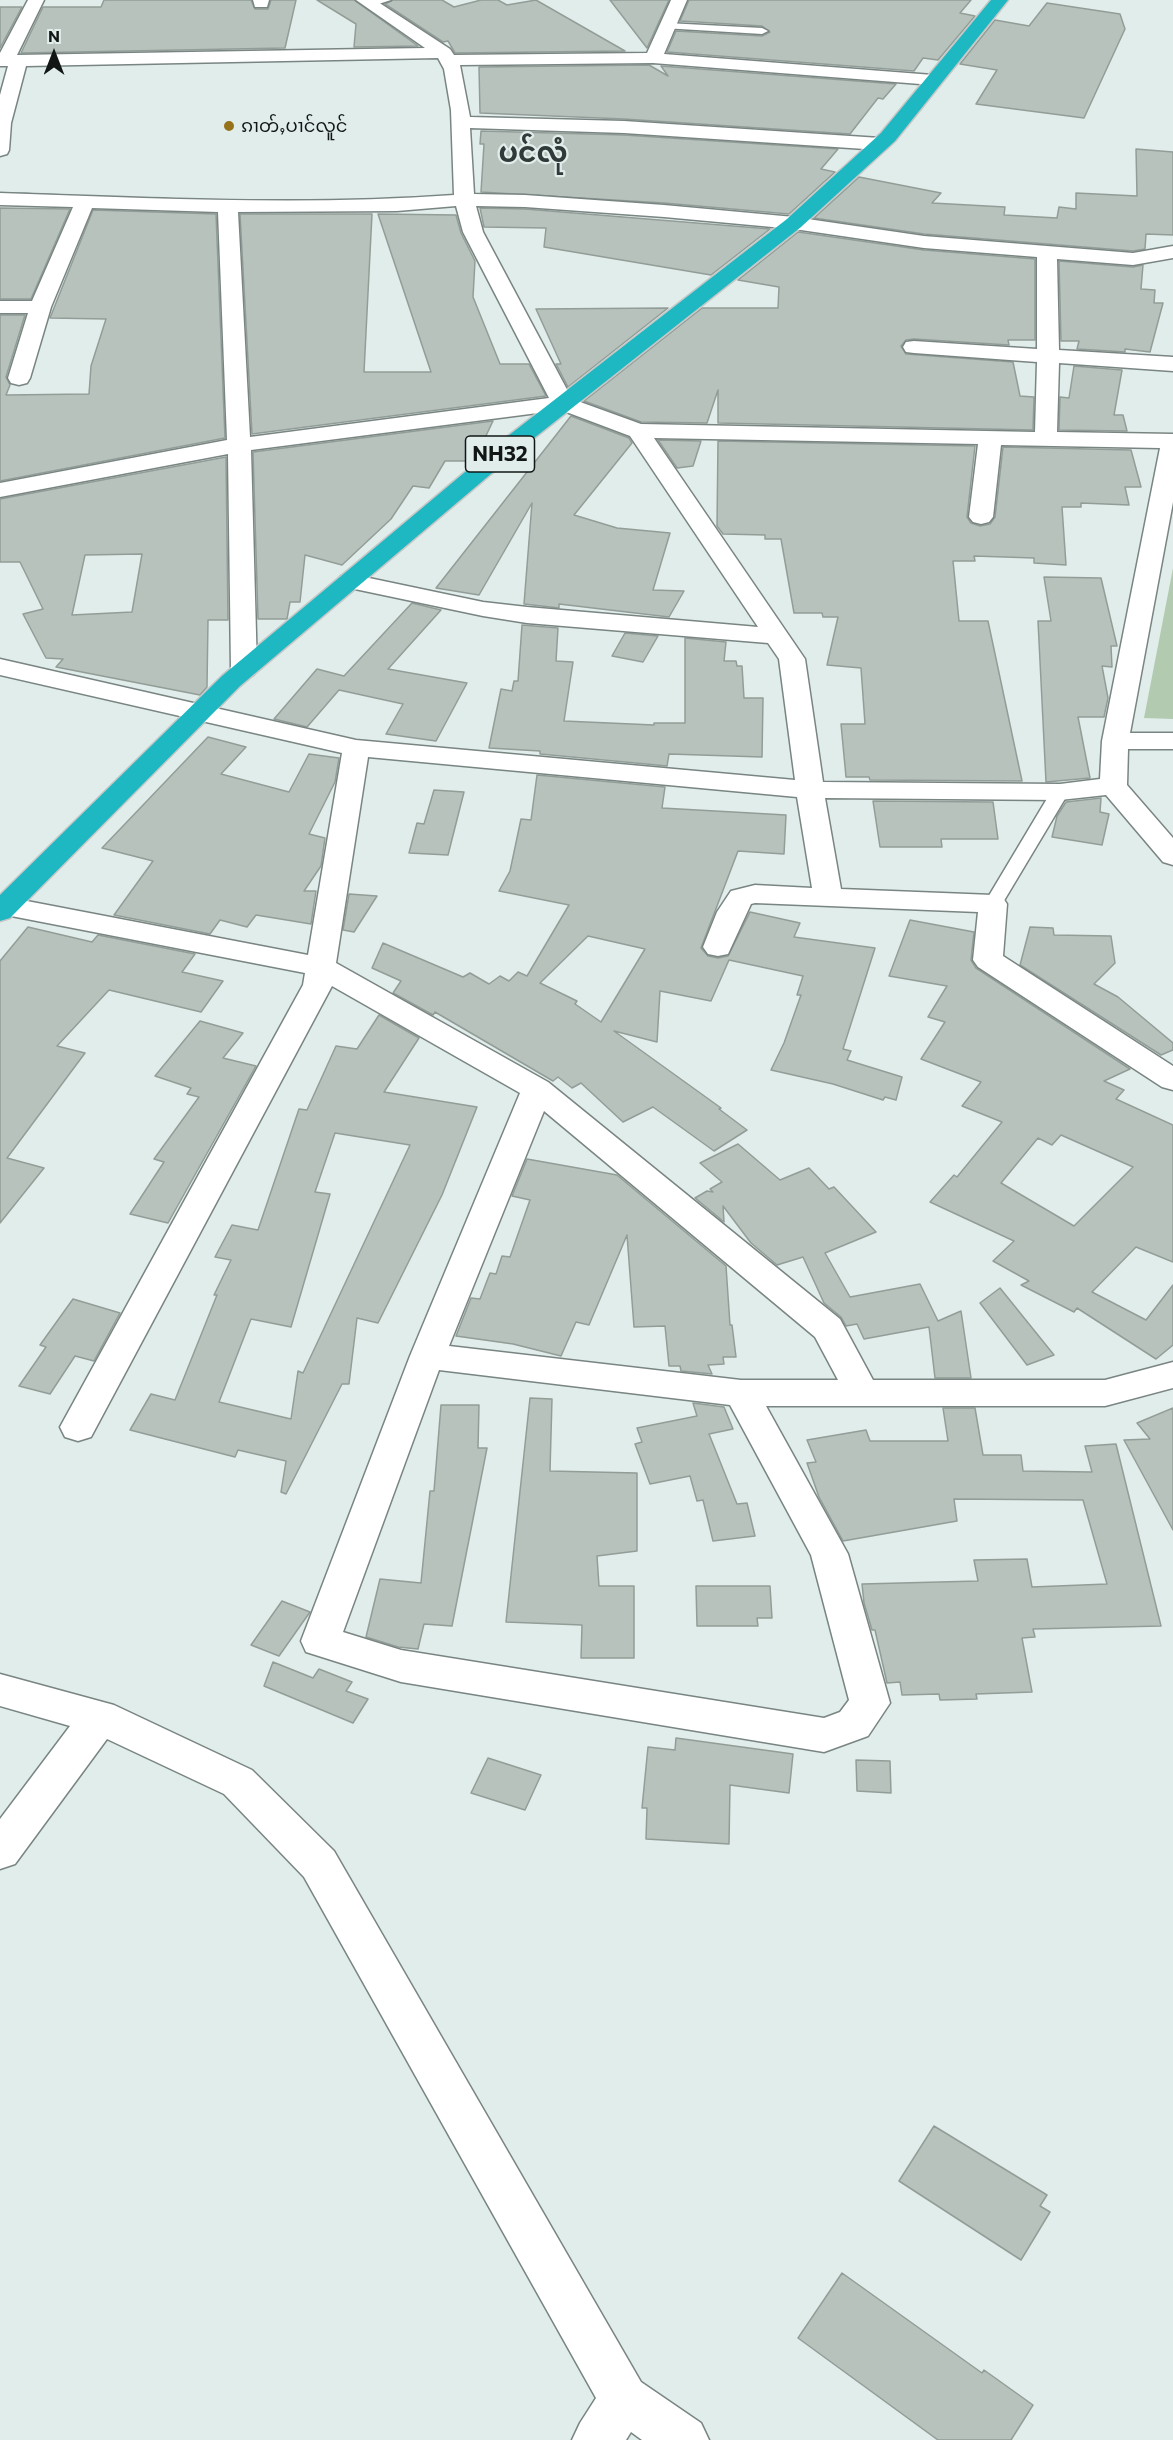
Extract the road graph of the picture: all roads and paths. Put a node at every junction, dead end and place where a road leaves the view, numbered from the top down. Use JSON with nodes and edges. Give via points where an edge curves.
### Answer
{"nodes":[{"id":1,"x":36,"y":0,"type":"edge"},
{"id":2,"x":679,"y":0,"type":"edge"},
{"id":3,"x":1000,"y":0,"type":"edge"},
{"id":4,"x":373,"y":1,"type":"edge"},
{"id":5,"x":667,"y":26,"type":"junction"},
{"id":6,"x":762,"y":31,"type":"dead end"},
{"id":7,"x":445,"y":56,"type":"junction"},
{"id":8,"x":653,"y":58,"type":"junction"},
{"id":9,"x":8,"y":64,"type":"edge"},
{"id":10,"x":933,"y":80,"type":"junction"},
{"id":11,"x":461,"y":122,"type":"junction"},
{"id":12,"x":1,"y":123,"type":"edge"},
{"id":13,"x":880,"y":144,"type":"junction"},
{"id":14,"x":0,"y":150,"type":"edge"},
{"id":15,"x":0,"y":199,"type":"edge"},
{"id":16,"x":464,"y":200,"type":"junction"},
{"id":17,"x":85,"y":201,"type":"junction"},
{"id":18,"x":228,"y":206,"type":"junction"},
{"id":19,"x":794,"y":224,"type":"junction"},
{"id":20,"x":1047,"y":251,"type":"junction"},
{"id":21,"x":1173,"y":252,"type":"edge"},
{"id":22,"x":0,"y":307,"type":"edge"},
{"id":23,"x":40,"y":307,"type":"junction"},
{"id":24,"x":915,"y":347,"type":"dead end"},
{"id":25,"x":1048,"y":356,"type":"junction"},
{"id":26,"x":1173,"y":364,"type":"edge"},
{"id":27,"x":19,"y":378,"type":"dead end"},
{"id":28,"x":564,"y":403,"type":"junction"},
{"id":29,"x":638,"y":431,"type":"junction"},
{"id":30,"x":990,"y":438,"type":"junction"},
{"id":31,"x":1046,"y":439,"type":"junction"},
{"id":32,"x":1173,"y":441,"type":"edge"},
{"id":33,"x":238,"y":445,"type":"junction"},
{"id":34,"x":0,"y":490,"type":"edge"},
{"id":35,"x":981,"y":517,"type":"dead end"},
{"id":36,"x":350,"y":581,"type":"junction"},
{"id":37,"x":777,"y":636,"type":"junction"},
{"id":38,"x":0,"y":667,"type":"edge"},
{"id":39,"x":244,"y":670,"type":"junction"},
{"id":40,"x":201,"y":711,"type":"junction"},
{"id":41,"x":1115,"y":741,"type":"junction"},
{"id":42,"x":1173,"y":741,"type":"edge"},
{"id":43,"x":356,"y":748,"type":"junction"},
{"id":44,"x":1113,"y":786,"type":"junction"},
{"id":45,"x":810,"y":790,"type":"junction"},
{"id":46,"x":1060,"y":792,"type":"junction"},
{"id":47,"x":1173,"y":856,"type":"edge"},
{"id":48,"x":828,"y":896,"type":"junction"},
{"id":49,"x":5,"y":903,"type":"edge"},
{"id":50,"x":993,"y":903,"type":"junction"},
{"id":51,"x":718,"y":947,"type":"dead end"},
{"id":52,"x":321,"y":968,"type":"junction"},
{"id":53,"x":1173,"y":1080,"type":"edge"},
{"id":54,"x":537,"y":1089,"type":"junction"},
{"id":55,"x":427,"y":1356,"type":"junction"},
{"id":56,"x":1173,"y":1375,"type":"edge"},
{"id":57,"x":741,"y":1393,"type":"junction"},
{"id":58,"x":863,"y":1393,"type":"junction"},
{"id":59,"x":78,"y":1427,"type":"dead end"},
{"id":60,"x":0,"y":1690,"type":"edge"},
{"id":61,"x":100,"y":1717,"type":"junction"},
{"id":62,"x":0,"y":1851,"type":"edge"},
{"id":63,"x":624,"y":2399,"type":"junction"},
{"id":64,"x":597,"y":2440,"type":"edge"},
{"id":65,"x":684,"y":2440,"type":"edge"}],
"edges":[{"from":1,"to":9,"type":"street"},
{"from":2,"to":5,"type":"street"},
{"from":3,"to":10,"type":"highway","number":"NH32"},
{"from":4,"to":7,"type":"street"},
{"from":5,"to":6,"type":"lane"},
{"from":5,"to":8,"type":"street"},
{"from":7,"to":8,"type":"street"},
{"from":7,"to":9,"type":"street"},
{"from":7,"to":11,"type":"street","via":[[453,69]]},
{"from":8,"to":10,"type":"street"},
{"from":9,"to":12,"type":"street"},
{"from":10,"to":13,"type":"highway","number":"NH32"},
{"from":11,"to":13,"type":"street","via":[[624,127]]},
{"from":11,"to":16,"type":"street"},
{"from":12,"to":14,"type":"street"},
{"from":13,"to":19,"type":"highway","number":"NH32"},
{"from":15,"to":17,"type":"street"},
{"from":16,"to":18,"type":"street","via":[[397,205]]},
{"from":16,"to":19,"type":"street","via":[[664,211]]},
{"from":16,"to":28,"type":"street","via":[[473,232]]},
{"from":17,"to":18,"type":"street"},
{"from":17,"to":23,"type":"street"},
{"from":18,"to":33,"type":"street"},
{"from":19,"to":20,"type":"street","via":[[924,242]]},
{"from":19,"to":28,"type":"highway","number":"NH32"},
{"from":20,"to":21,"type":"street","via":[[1133,259]]},
{"from":20,"to":25,"type":"street"},
{"from":22,"to":23,"type":"street"},
{"from":23,"to":27,"type":"street"},
{"from":24,"to":25,"type":"street"},
{"from":25,"to":26,"type":"street"},
{"from":25,"to":31,"type":"street"},
{"from":28,"to":29,"type":"street"},
{"from":28,"to":33,"type":"street"},
{"from":28,"to":36,"type":"highway","number":"NH32"},
{"from":29,"to":30,"type":"street"},
{"from":29,"to":37,"type":"street"},
{"from":30,"to":31,"type":"street"},
{"from":30,"to":35,"type":"street"},
{"from":31,"to":32,"type":"street"},
{"from":32,"to":41,"type":"street"},
{"from":33,"to":34,"type":"street"},
{"from":33,"to":39,"type":"street"},
{"from":36,"to":37,"type":"street","via":[[527,615]]},
{"from":36,"to":39,"type":"highway","number":"NH32"},
{"from":37,"to":45,"type":"street","via":[[792,659]]},
{"from":38,"to":40,"type":"street"},
{"from":39,"to":40,"type":"highway","number":"NH32"},
{"from":40,"to":43,"type":"street"},
{"from":40,"to":49,"type":"highway","number":"NH32"},
{"from":41,"to":42,"type":"street"},
{"from":41,"to":44,"type":"street"},
{"from":43,"to":45,"type":"street"},
{"from":43,"to":52,"type":"street"},
{"from":44,"to":46,"type":"street"},
{"from":44,"to":47,"type":"street"},
{"from":45,"to":46,"type":"street"},
{"from":45,"to":48,"type":"street"},
{"from":46,"to":50,"type":"lane"},
{"from":48,"to":50,"type":"street"},
{"from":48,"to":51,"type":"street","via":[[741,897]]},
{"from":49,"to":52,"type":"street"},
{"from":50,"to":53,"type":"street","via":[[988,960]]},
{"from":52,"to":54,"type":"street"},
{"from":52,"to":59,"type":"street","via":[[318,985]]},
{"from":54,"to":55,"type":"street"},
{"from":54,"to":58,"type":"street","via":[[828,1328]]},
{"from":55,"to":57,"type":"street"},
{"from":55,"to":57,"type":"street","via":[[320,1641],[401,1666],[824,1735],[854,1724],[870,1703],[829,1554]]},
{"from":56,"to":58,"type":"street","via":[[1105,1393]]},
{"from":57,"to":58,"type":"street"},
{"from":60,"to":61,"type":"street"},
{"from":61,"to":62,"type":"street"},
{"from":61,"to":63,"type":"street","via":[[238,1782],[319,1864]]},
{"from":63,"to":64,"type":"street"},
{"from":63,"to":65,"type":"street"}]}
